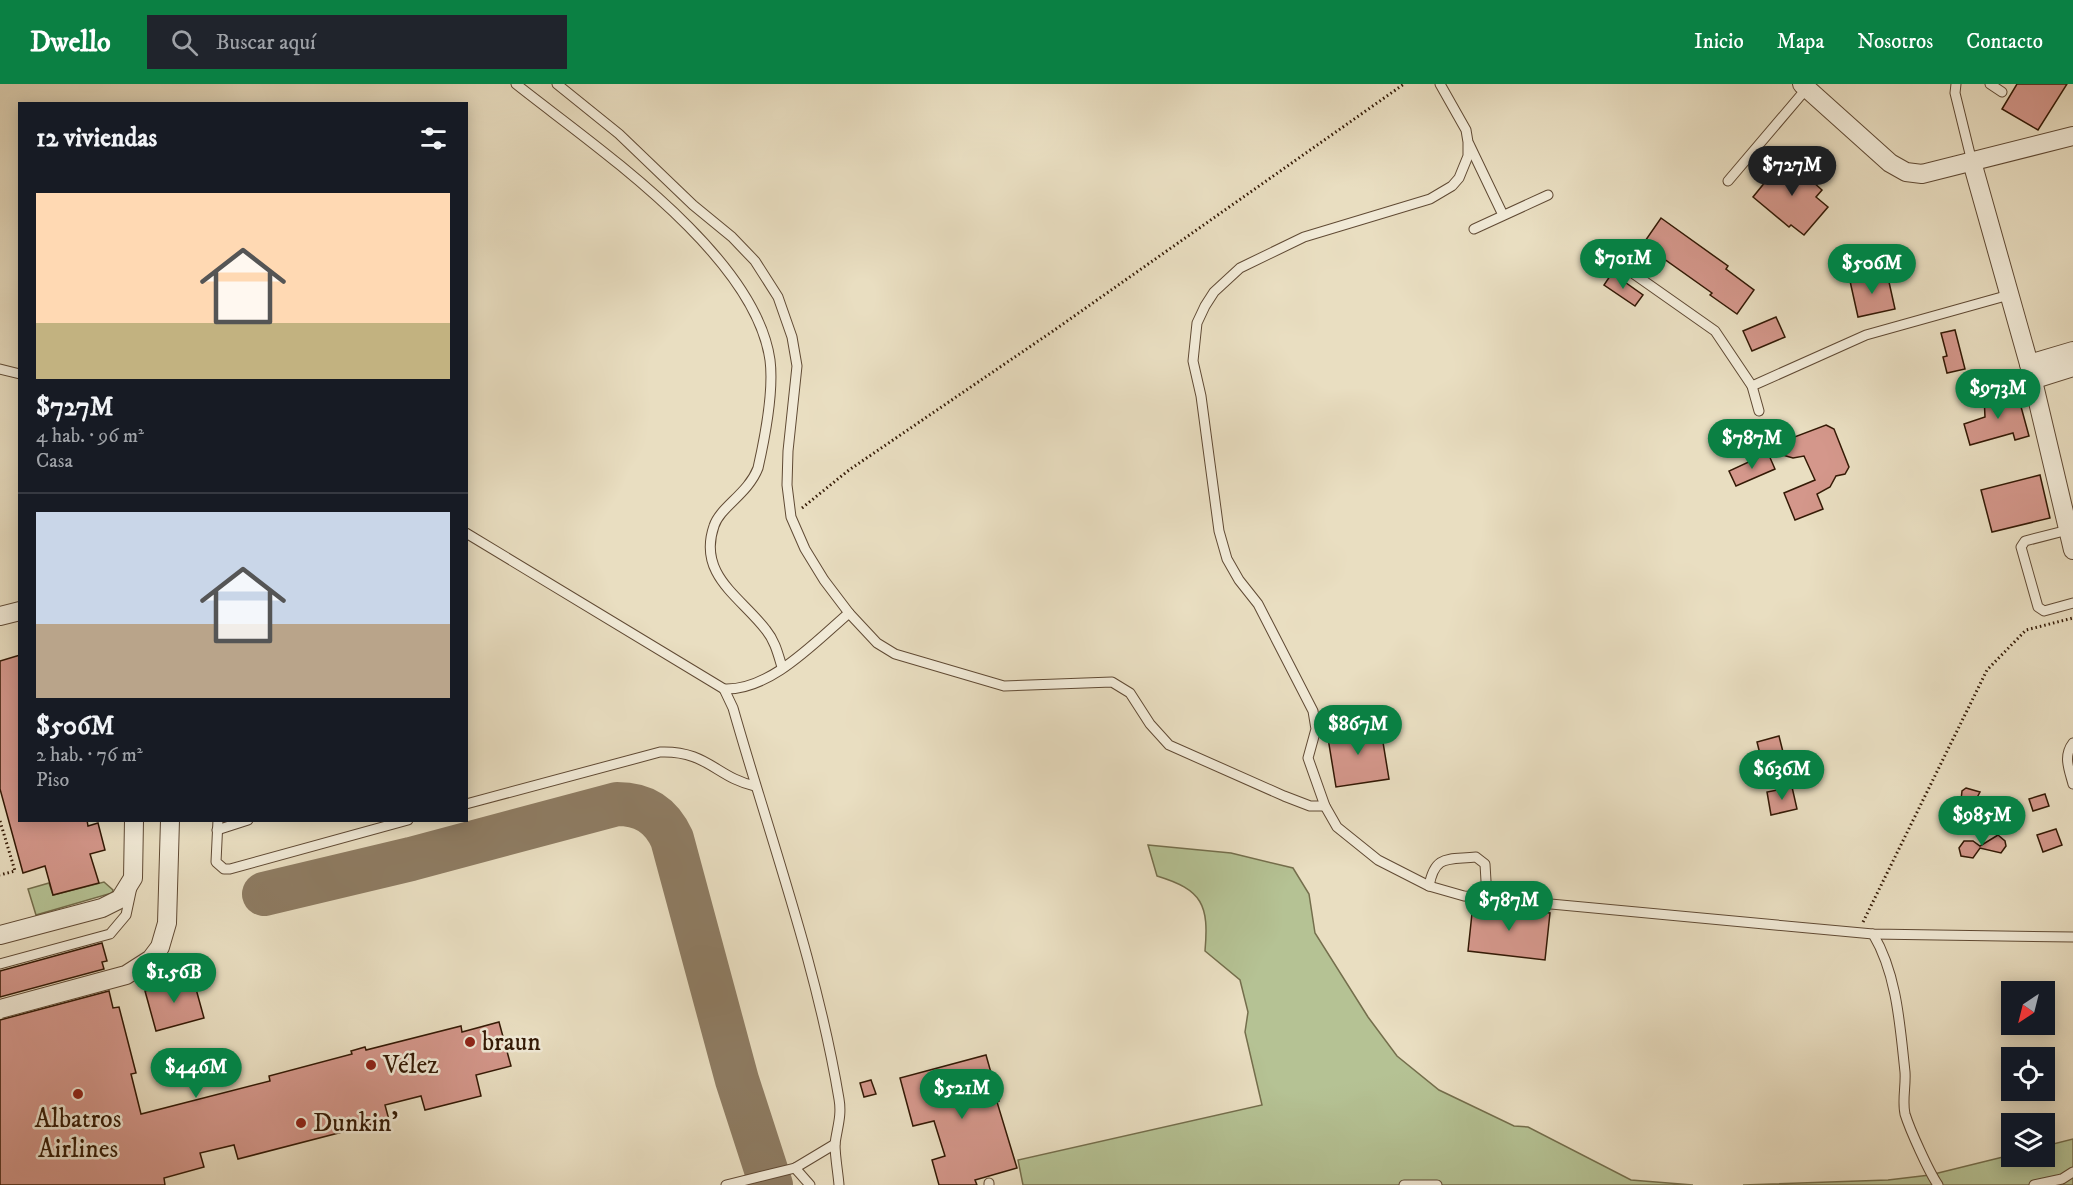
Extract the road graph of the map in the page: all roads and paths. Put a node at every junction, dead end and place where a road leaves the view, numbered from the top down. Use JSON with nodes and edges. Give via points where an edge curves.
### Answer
{"nodes":[{"id":1,"x":516,"y":84,"type":"edge"},
{"id":2,"x":557,"y":84,"type":"edge"},
{"id":3,"x":1404,"y":84,"type":"edge"},
{"id":4,"x":1440,"y":84,"type":"edge"},
{"id":5,"x":1956,"y":84,"type":"edge"},
{"id":6,"x":1990,"y":84,"type":"edge"},
{"id":7,"x":1804,"y":86,"type":"edge"},
{"id":8,"x":2002,"y":92,"type":"dead end"},
{"id":9,"x":2073,"y":136,"type":"edge"},
{"id":10,"x":1468,"y":142,"type":"junction"},
{"id":11,"x":1972,"y":162,"type":"junction"},
{"id":12,"x":1728,"y":181,"type":"dead end"},
{"id":13,"x":1548,"y":195,"type":"dead end"},
{"id":14,"x":1503,"y":214,"type":"junction"},
{"id":15,"x":1474,"y":228,"type":"dead end"},
{"id":16,"x":1607,"y":255,"type":"dead end"},
{"id":17,"x":2009,"y":295,"type":"junction"},
{"id":18,"x":2073,"y":351,"type":"edge"},
{"id":19,"x":2073,"y":367,"type":"edge"},
{"id":20,"x":0,"y":369,"type":"edge"},
{"id":21,"x":2031,"y":372,"type":"junction"},
{"id":22,"x":18,"y":374,"type":"edge"},
{"id":23,"x":1752,"y":386,"type":"junction"},
{"id":24,"x":1759,"y":411,"type":"dead end"},
{"id":25,"x":791,"y":517,"type":"junction"},
{"id":26,"x":2068,"y":530,"type":"junction"},
{"id":27,"x":468,"y":534,"type":"edge"},
{"id":28,"x":2073,"y":550,"type":"edge"},
{"id":29,"x":2073,"y":603,"type":"edge"},
{"id":30,"x":18,"y":612,"type":"edge"},
{"id":31,"x":849,"y":614,"type":"junction"},
{"id":32,"x":0,"y":616,"type":"edge"},
{"id":33,"x":2073,"y":618,"type":"edge"},
{"id":34,"x":782,"y":667,"type":"junction"},
{"id":35,"x":724,"y":689,"type":"junction"},
{"id":36,"x":2073,"y":743,"type":"edge"},
{"id":37,"x":2073,"y":784,"type":"edge"},
{"id":38,"x":755,"y":786,"type":"junction"},
{"id":39,"x":468,"y":803,"type":"edge"},
{"id":40,"x":1325,"y":806,"type":"junction"},
{"id":41,"x":0,"y":821,"type":"edge"},
{"id":42,"x":134,"y":822,"type":"edge"},
{"id":43,"x":170,"y":822,"type":"edge"},
{"id":44,"x":236,"y":822,"type":"edge"},
{"id":45,"x":401,"y":822,"type":"edge"},
{"id":46,"x":218,"y":825,"type":"edge"},
{"id":47,"x":0,"y":875,"type":"edge"},
{"id":48,"x":133,"y":878,"type":"junction"},
{"id":49,"x":1429,"y":886,"type":"junction"},
{"id":50,"x":1487,"y":898,"type":"junction"},
{"id":51,"x":1857,"y":932,"type":"junction"},
{"id":52,"x":0,"y":934,"type":"edge"},
{"id":53,"x":1873,"y":934,"type":"junction"},
{"id":54,"x":2073,"y":937,"type":"edge"},
{"id":55,"x":0,"y":964,"type":"edge"},
{"id":56,"x":0,"y":1009,"type":"edge"},
{"id":57,"x":836,"y":1144,"type":"junction"},
{"id":58,"x":795,"y":1168,"type":"junction"},
{"id":59,"x":2073,"y":1172,"type":"edge"},
{"id":60,"x":2062,"y":1179,"type":"junction"},
{"id":61,"x":2073,"y":1181,"type":"edge"},
{"id":62,"x":726,"y":1185,"type":"edge"},
{"id":63,"x":810,"y":1185,"type":"edge"},
{"id":64,"x":839,"y":1185,"type":"edge"},
{"id":65,"x":1404,"y":1185,"type":"edge"},
{"id":66,"x":1437,"y":1185,"type":"edge"},
{"id":67,"x":1938,"y":1185,"type":"edge"},
{"id":68,"x":2034,"y":1185,"type":"edge"}],
"edges":[{"from":1,"to":34,"type":"lane","via":[[681,216],[718,259],[759,325],[771,376],[761,454],[752,482],[714,524],[712,555],[720,580],[767,631]]},
{"from":2,"to":25,"type":"lane","via":[[638,150],[693,205],[744,248],[778,297],[797,366],[788,451]]},
{"from":3,"to":25,"type":"path","via":[[1073,318],[849,470]]},
{"from":4,"to":10,"type":"lane","via":[[1466,130]]},
{"from":5,"to":11,"type":"lane"},
{"from":6,"to":8,"type":"lane"},
{"from":7,"to":11,"type":"street","via":[[1890,163],[1906,172],[1922,174]]},
{"from":7,"to":12,"type":"lane"},
{"from":9,"to":11,"type":"street"},
{"from":10,"to":14,"type":"lane"},
{"from":10,"to":40,"type":"lane","via":[[1468,156],[1452,186],[1430,199],[1304,237],[1254,260],[1214,292],[1197,323],[1193,361],[1202,396],[1219,531],[1227,559],[1258,604],[1313,711],[1316,729],[1308,758]]},
{"from":11,"to":17,"type":"street"},
{"from":13,"to":14,"type":"lane"},
{"from":14,"to":15,"type":"lane"},
{"from":16,"to":23,"type":"lane","via":[[1715,332]]},
{"from":17,"to":21,"type":"street"},
{"from":17,"to":23,"type":"lane","via":[[1866,335]]},
{"from":18,"to":21,"type":"street"},
{"from":19,"to":21,"type":"street"},
{"from":20,"to":22,"type":"lane"},
{"from":21,"to":26,"type":"street"},
{"from":23,"to":24,"type":"lane"},
{"from":25,"to":31,"type":"lane","via":[[806,549]]},
{"from":26,"to":28,"type":"street"},
{"from":26,"to":29,"type":"lane","via":[[2025,541],[2021,547],[2038,607],[2044,611]]},
{"from":27,"to":35,"type":"lane"},
{"from":30,"to":32,"type":"street"},
{"from":31,"to":34,"type":"lane"},
{"from":31,"to":40,"type":"lane","via":[[877,643],[895,654],[988,682],[1004,686],[1112,682],[1130,693],[1169,745],[1284,796],[1310,806]]},
{"from":33,"to":51,"type":"path","via":[[2026,630],[1987,670]]},
{"from":34,"to":35,"type":"lane","via":[[755,686]]},
{"from":35,"to":38,"type":"lane"},
{"from":36,"to":37,"type":"lane","via":[[2067,761]]},
{"from":38,"to":39,"type":"lane","via":[[700,758],[676,751]]},
{"from":38,"to":57,"type":"lane","via":[[789,886],[823,1020],[840,1102]]},
{"from":40,"to":49,"type":"lane","via":[[1338,827],[1356,844]]},
{"from":41,"to":47,"type":"path","via":[[15,871]]},
{"from":42,"to":48,"type":"street"},
{"from":43,"to":56,"type":"street","bridge":true,"via":[[167,923],[151,958],[126,975]]},
{"from":44,"to":46,"type":"lane"},
{"from":45,"to":46,"type":"lane","via":[[230,869],[216,862]]},
{"from":48,"to":52,"type":"street","via":[[127,892],[111,905]]},
{"from":48,"to":55,"type":"lane","via":[[126,915],[110,934]]},
{"from":49,"to":50,"type":"lane"},
{"from":49,"to":50,"type":"lane","via":[[1432,869],[1440,861],[1476,857],[1485,864]]},
{"from":50,"to":51,"type":"lane"},
{"from":51,"to":53,"type":"lane"},
{"from":53,"to":54,"type":"lane"},
{"from":53,"to":67,"type":"lane","via":[[1889,963],[1895,992],[1905,1073],[1905,1114],[1930,1175]]},
{"from":57,"to":58,"type":"lane"},
{"from":57,"to":64,"type":"lane"},
{"from":58,"to":62,"type":"lane"},
{"from":58,"to":63,"type":"lane"},
{"from":59,"to":60,"type":"lane"},
{"from":60,"to":61,"type":"lane"},
{"from":60,"to":68,"type":"lane"},
{"from":65,"to":66,"type":"lane"}]}
